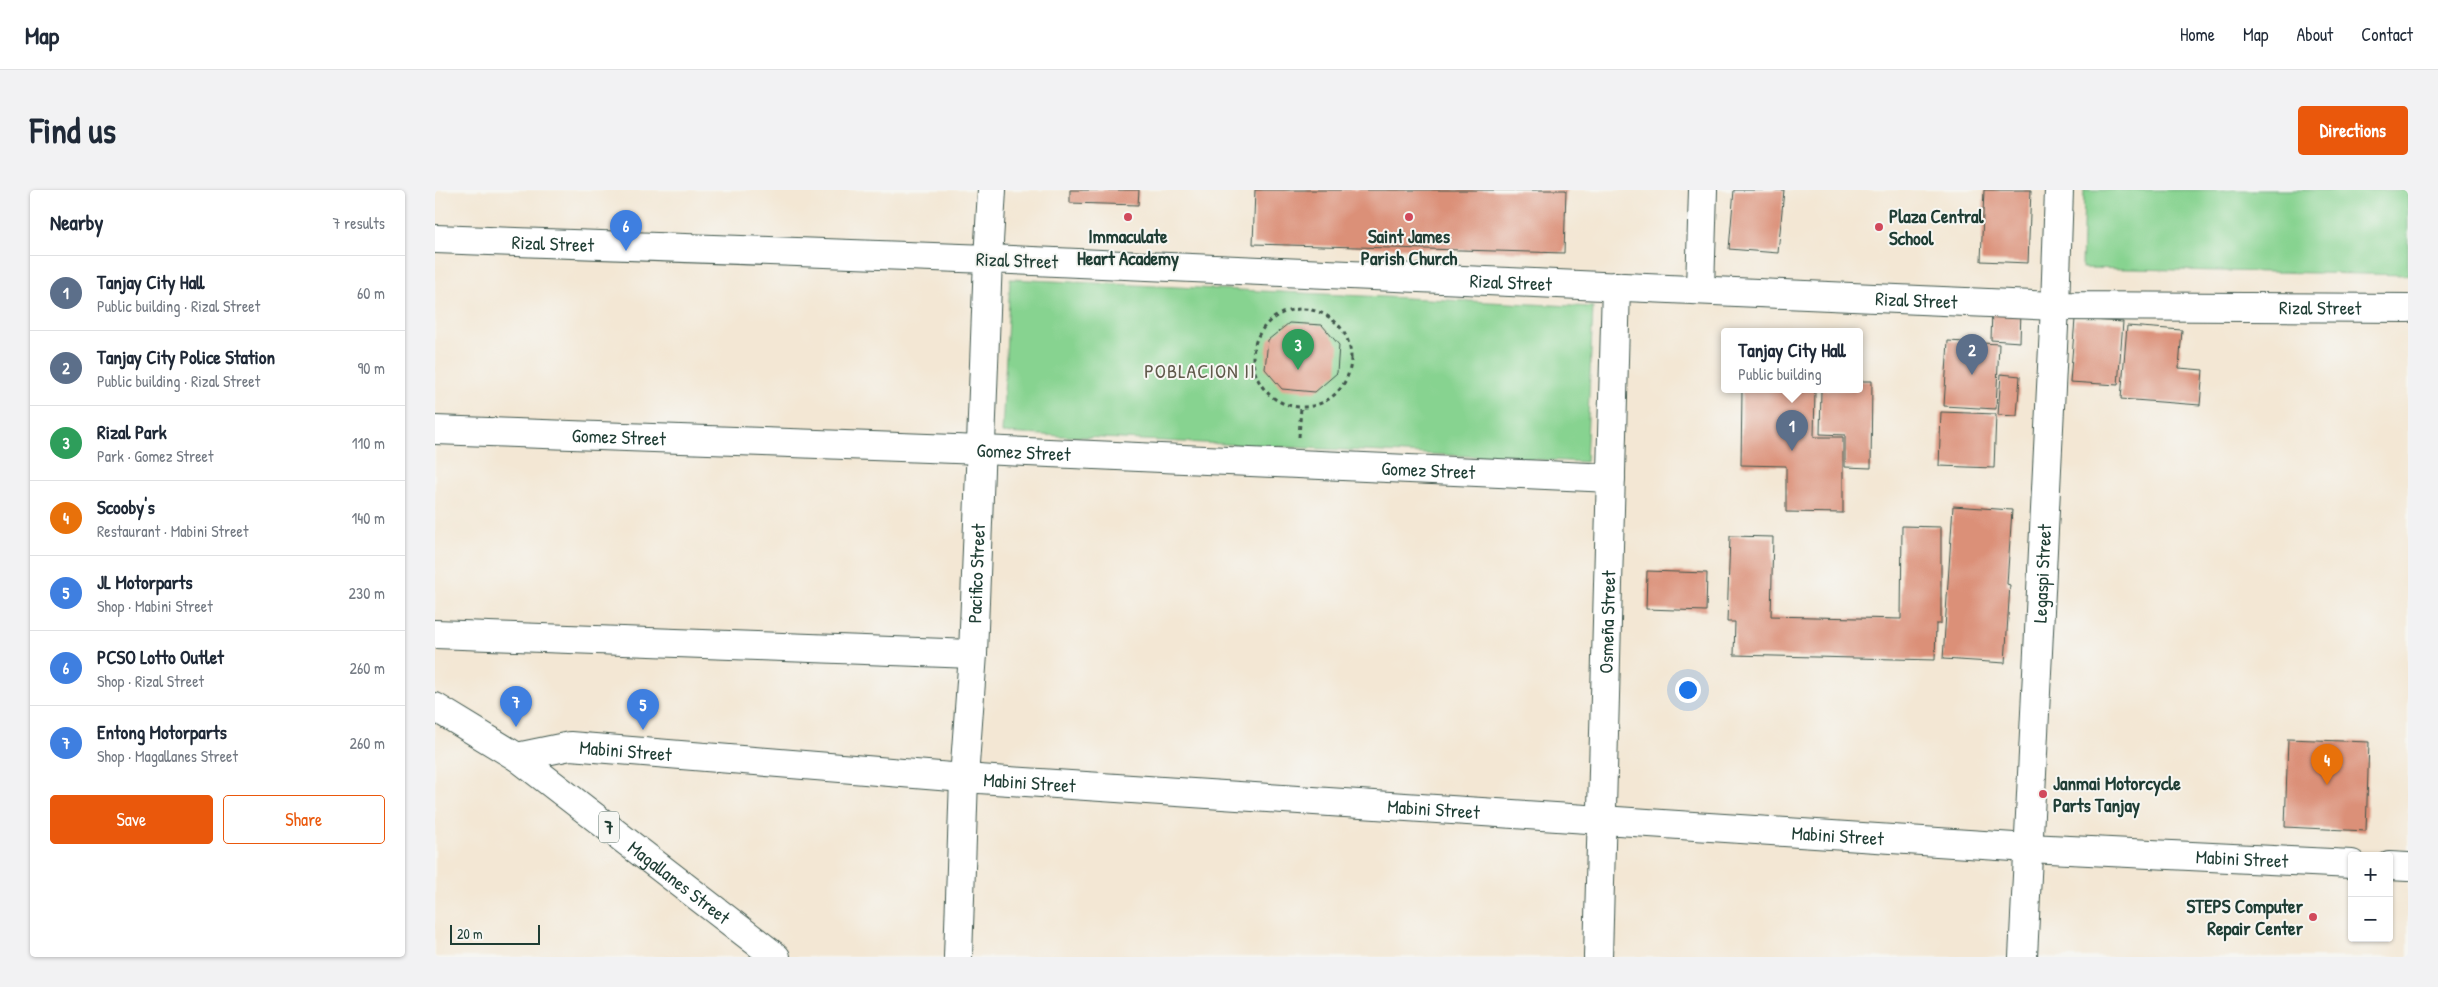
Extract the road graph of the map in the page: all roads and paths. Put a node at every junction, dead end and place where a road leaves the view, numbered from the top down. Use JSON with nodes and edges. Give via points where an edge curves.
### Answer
{"nodes":[{"id":1,"x":993,"y":190,"type":"edge"},
{"id":2,"x":1703,"y":190,"type":"edge"},
{"id":3,"x":2059,"y":190,"type":"edge"},
{"id":4,"x":435,"y":239,"type":"edge"},
{"id":5,"x":988,"y":259,"type":"junction"},
{"id":6,"x":1617,"y":286,"type":"junction"},
{"id":7,"x":1701,"y":289,"type":"junction"},
{"id":8,"x":2055,"y":306,"type":"junction"},
{"id":9,"x":2408,"y":308,"type":"edge"},
{"id":10,"x":1253,"y":355,"type":"joint"},
{"id":11,"x":435,"y":430,"type":"edge"},
{"id":12,"x":982,"y":450,"type":"junction"},
{"id":13,"x":1611,"y":478,"type":"junction"},
{"id":14,"x":435,"y":634,"type":"edge"},
{"id":15,"x":973,"y":654,"type":"junction"},
{"id":16,"x":435,"y":706,"type":"edge"},
{"id":17,"x":517,"y":757,"type":"junction"},
{"id":18,"x":964,"y":778,"type":"junction"},
{"id":19,"x":1601,"y":818,"type":"junction"},
{"id":20,"x":2029,"y":848,"type":"junction"},
{"id":21,"x":2348,"y":864,"type":"edge"},
{"id":22,"x":2393,"y":866,"type":"edge"},
{"id":23,"x":2408,"y":867,"type":"edge"},
{"id":24,"x":776,"y":957,"type":"edge"},
{"id":25,"x":958,"y":957,"type":"edge"},
{"id":26,"x":1598,"y":957,"type":"edge"},
{"id":27,"x":2023,"y":957,"type":"edge"}],
"edges":[{"from":1,"to":5,"type":"main road","name":"Pacifico Street"},
{"from":2,"to":7,"type":"main road"},
{"from":3,"to":8,"type":"main road","name":"Legaspi Street"},
{"from":4,"to":5,"type":"main road","name":"Rizal Street"},
{"from":5,"to":6,"type":"main road","name":"Rizal Street"},
{"from":5,"to":12,"type":"main road","name":"Pacifico Street"},
{"from":6,"to":7,"type":"main road","name":"Rizal Street"},
{"from":6,"to":13,"type":"main road","name":"Osmeña Street"},
{"from":7,"to":8,"type":"main road","name":"Rizal Street"},
{"from":8,"to":9,"type":"main road","name":"Rizal Street"},
{"from":8,"to":20,"type":"main road","name":"Legaspi Street"},
{"from":10,"to":10,"type":"path","via":[[1255,372],[1262,387],[1275,399],[1301,407],[1318,405],[1333,396],[1345,384],[1352,361],[1350,344],[1342,329],[1329,317],[1306,309],[1286,311],[1271,319],[1260,332]]},
{"from":11,"to":12,"type":"main road","name":"Gomez Street"},
{"from":12,"to":13,"type":"main road","name":"Gomez Street"},
{"from":12,"to":15,"type":"main road","name":"Pacifico Street"},
{"from":13,"to":19,"type":"main road","name":"Osmeña Street"},
{"from":14,"to":15,"type":"main road"},
{"from":15,"to":18,"type":"main road","name":"Pacifico Street"},
{"from":16,"to":17,"type":"main road","name":"Magallanes Street","number":"7"},
{"from":17,"to":18,"type":"main road","name":"Mabini Street","via":[[570,746]]},
{"from":17,"to":24,"type":"main road","name":"Magallanes Street","number":"7"},
{"from":18,"to":19,"type":"main road","name":"Mabini Street"},
{"from":18,"to":25,"type":"main road","name":"Pacifico Street"},
{"from":19,"to":20,"type":"main road","name":"Mabini Street"},
{"from":19,"to":26,"type":"main road","name":"Osmeña Street"},
{"from":20,"to":21,"type":"main road","name":"Mabini Street"},
{"from":20,"to":27,"type":"main road","name":"Legaspi Street"},
{"from":22,"to":23,"type":"main road"}]}
